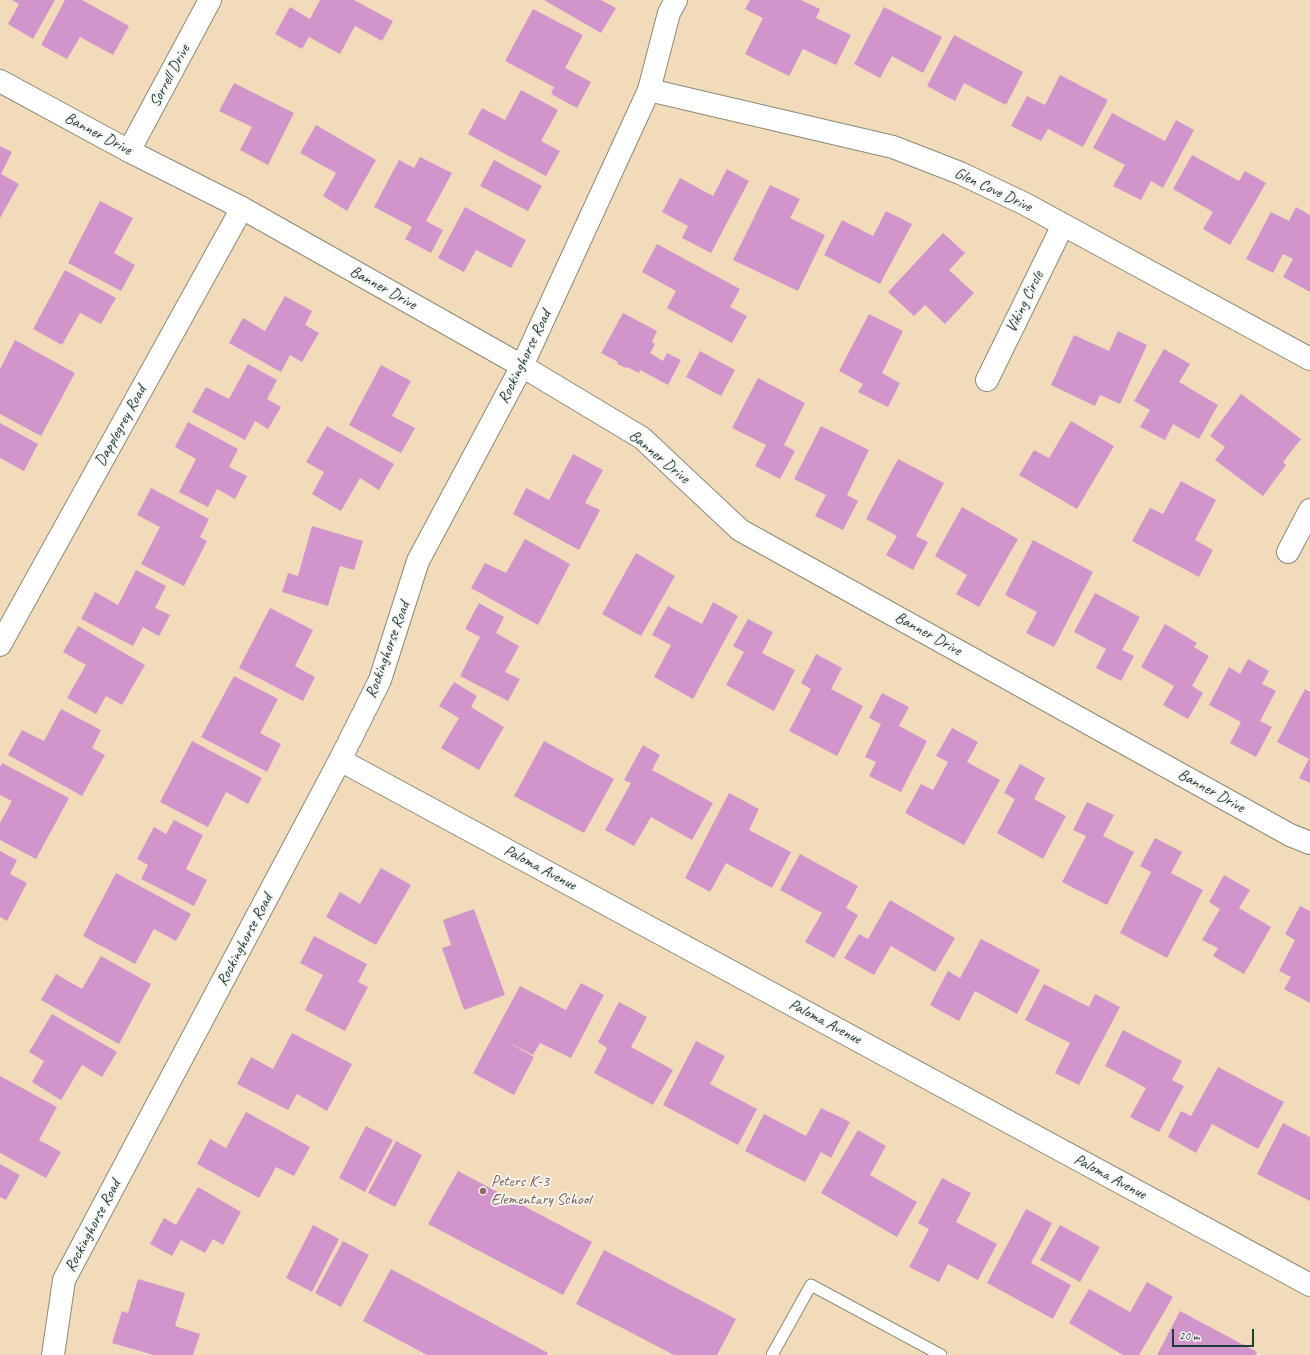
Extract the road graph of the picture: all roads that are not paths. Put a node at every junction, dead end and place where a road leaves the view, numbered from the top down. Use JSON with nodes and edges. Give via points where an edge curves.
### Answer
{"nodes":[{"id":1,"x":210,"y":0,"type":"edge"},
{"id":2,"x":676,"y":0,"type":"edge"},
{"id":3,"x":0,"y":81,"type":"edge"},
{"id":4,"x":649,"y":90,"type":"junction"},
{"id":5,"x":129,"y":151,"type":"junction"},
{"id":6,"x":242,"y":208,"type":"junction"},
{"id":7,"x":1062,"y":225,"type":"junction"},
{"id":8,"x":1310,"y":359,"type":"edge"},
{"id":9,"x":522,"y":366,"type":"junction"},
{"id":10,"x":987,"y":380,"type":"dead end"},
{"id":11,"x":1310,"y":510,"type":"edge"},
{"id":12,"x":1288,"y":552,"type":"dead end"},
{"id":13,"x":0,"y":644,"type":"edge"},
{"id":14,"x":340,"y":760,"type":"junction"},
{"id":15,"x":1310,"y":843,"type":"edge"},
{"id":16,"x":1310,"y":1285,"type":"edge"},
{"id":17,"x":52,"y":1355,"type":"edge"},
{"id":18,"x":772,"y":1355,"type":"edge"},
{"id":19,"x":941,"y":1355,"type":"edge"}],
"edges":[{"from":1,"to":5,"type":"street","name":"Sorrell Drive"},
{"from":2,"to":4,"type":"street","name":"Rockinghorse Road","via":[[669,14]]},
{"from":3,"to":5,"type":"street","name":"Banner Drive"},
{"from":4,"to":7,"type":"street","name":"Glen Cove Drive","via":[[893,147],[960,173],[1026,204]]},
{"from":4,"to":9,"type":"street","name":"Rockinghorse Road"},
{"from":5,"to":6,"type":"street","name":"Banner Drive"},
{"from":6,"to":9,"type":"street","name":"Banner Drive"},
{"from":6,"to":13,"type":"street","name":"Dapplegrey Road"},
{"from":7,"to":8,"type":"street","name":"Glen Cove Drive"},
{"from":7,"to":10,"type":"street","name":"Viking Circle"},
{"from":9,"to":14,"type":"street","name":"Rockinghorse Road","via":[[418,561],[380,680]]},
{"from":9,"to":15,"type":"street","name":"Banner Drive","via":[[642,438],[740,530],[1290,835]]},
{"from":11,"to":12,"type":"street"},
{"from":14,"to":16,"type":"street","name":"Paloma Avenue"},
{"from":14,"to":17,"type":"street","name":"Rockinghorse Road","via":[[64,1280]]},
{"from":18,"to":19,"type":"lane","via":[[811,1285]]}]}
